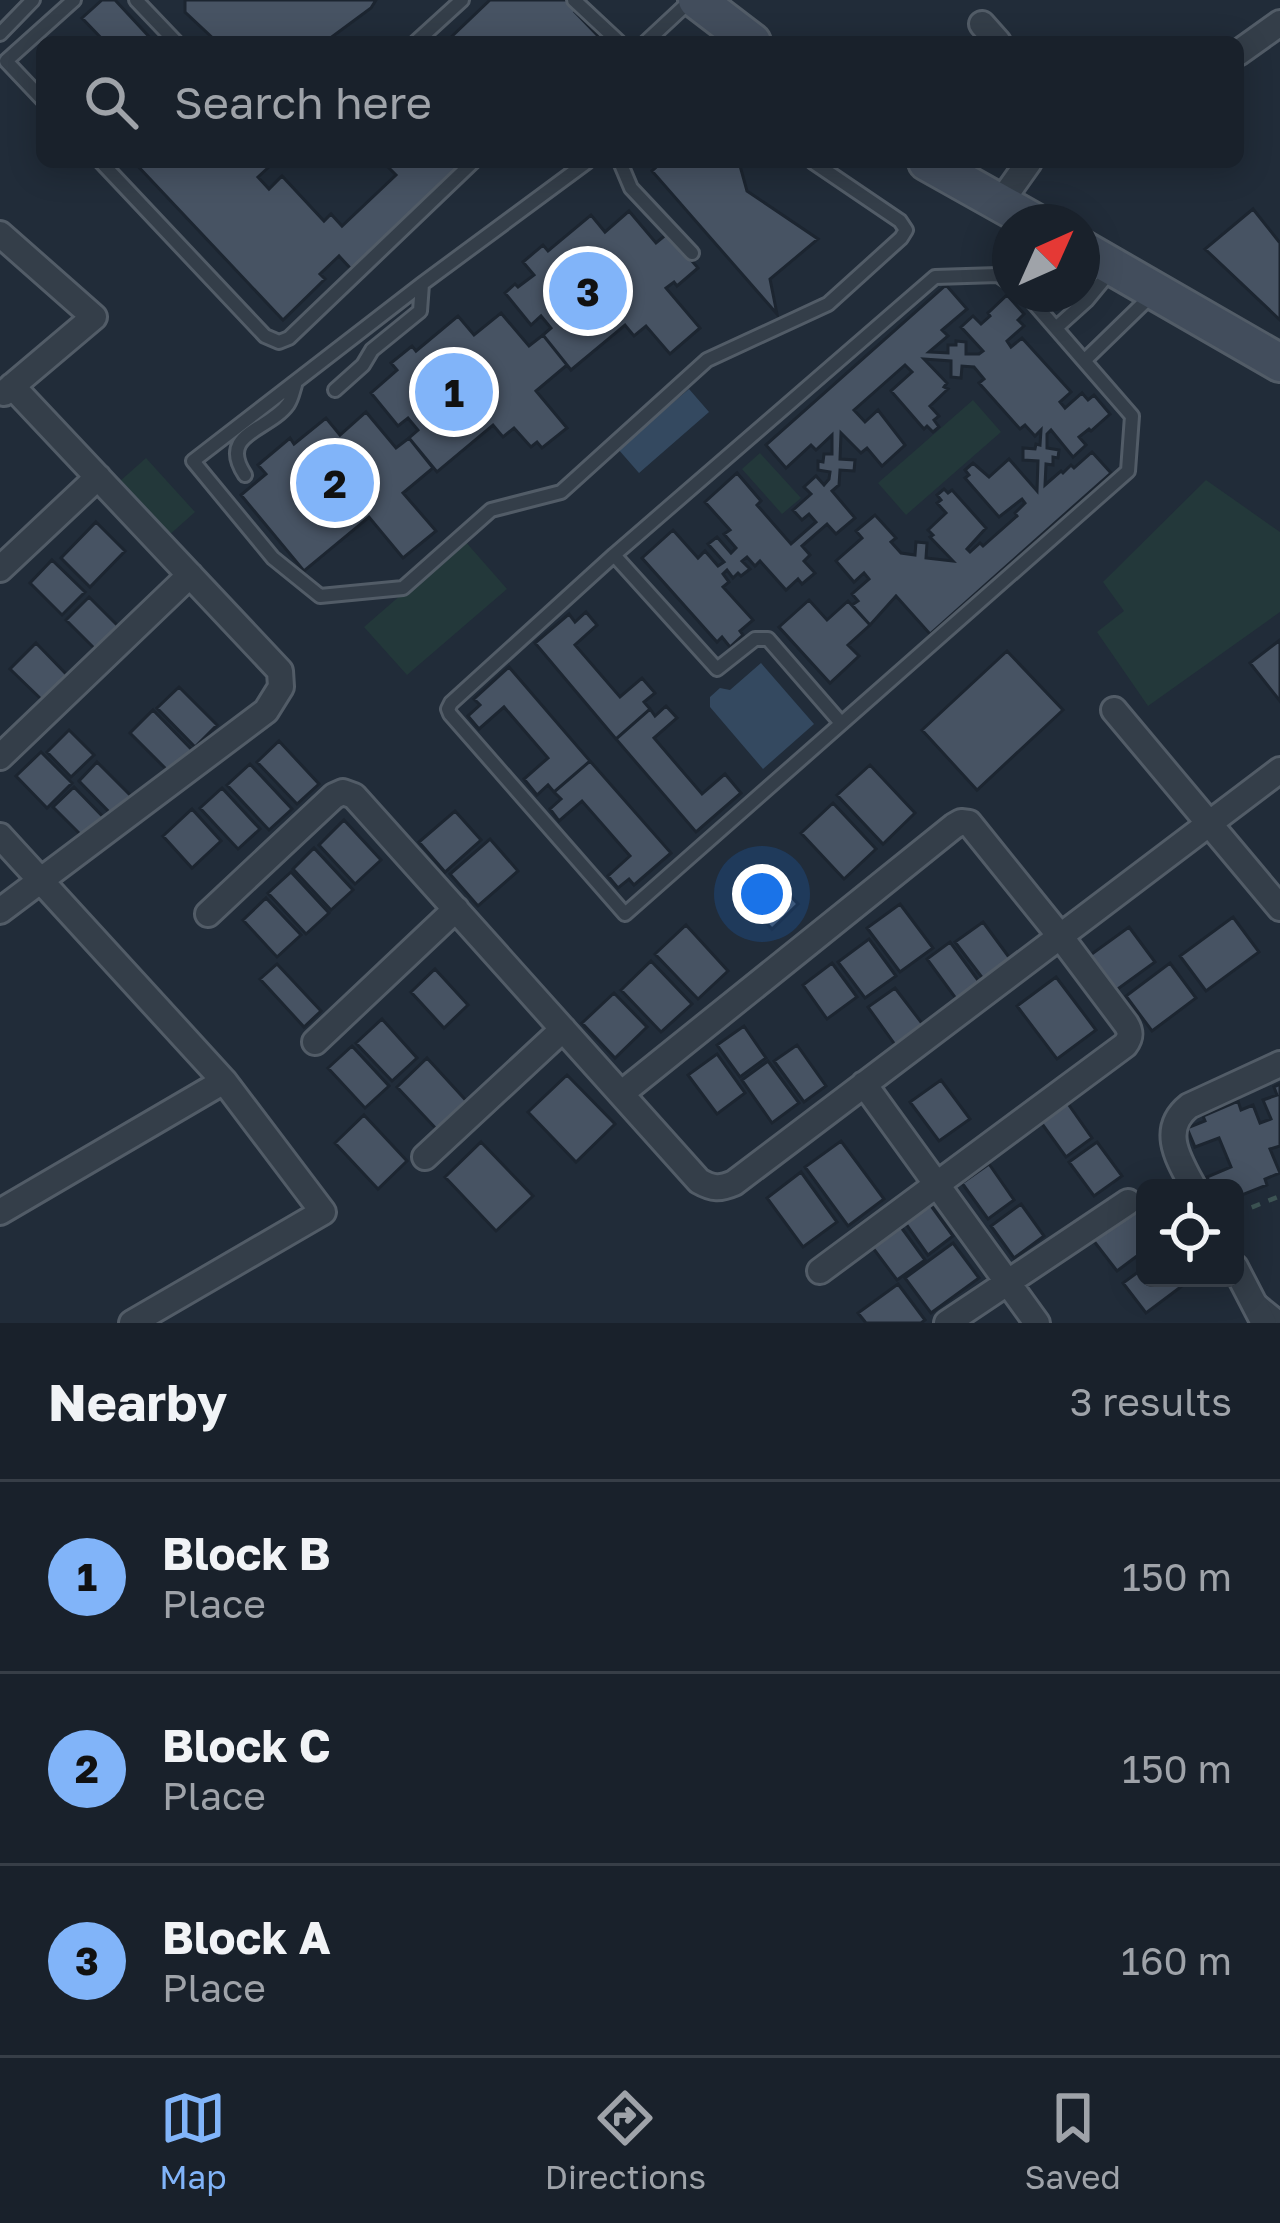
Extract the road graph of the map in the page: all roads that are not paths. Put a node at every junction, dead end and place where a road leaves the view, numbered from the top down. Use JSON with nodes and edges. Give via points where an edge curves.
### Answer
{"nodes":[{"id":1,"x":33,"y":0,"type":"edge"},
{"id":2,"x":74,"y":0,"type":"edge"},
{"id":3,"x":136,"y":0,"type":"edge"},
{"id":4,"x":462,"y":0,"type":"edge"},
{"id":5,"x":574,"y":0,"type":"edge"},
{"id":6,"x":694,"y":0,"type":"edge"},
{"id":7,"x":1280,"y":23,"type":"edge"},
{"id":8,"x":0,"y":34,"type":"edge"},
{"id":9,"x":170,"y":36,"type":"edge"},
{"id":10,"x":423,"y":36,"type":"edge"},
{"id":11,"x":606,"y":36,"type":"edge"},
{"id":12,"x":651,"y":36,"type":"edge"},
{"id":13,"x":740,"y":36,"type":"edge"},
{"id":14,"x":1244,"y":49,"type":"edge"},
{"id":15,"x":3,"y":58,"type":"edge"},
{"id":16,"x":36,"y":93,"type":"edge"},
{"id":17,"x":107,"y":168,"type":"edge"},
{"id":18,"x":467,"y":168,"type":"edge"},
{"id":19,"x":579,"y":168,"type":"edge"},
{"id":20,"x":623,"y":168,"type":"edge"},
{"id":21,"x":822,"y":168,"type":"edge"},
{"id":22,"x":938,"y":168,"type":"edge"},
{"id":23,"x":1025,"y":168,"type":"edge"},
{"id":24,"x":1000,"y":203,"type":"joint"},
{"id":25,"x":0,"y":234,"type":"edge"},
{"id":26,"x":692,"y":253,"type":"dead end"},
{"id":27,"x":1100,"y":260,"type":"edge"},
{"id":28,"x":1114,"y":268,"type":"junction"},
{"id":29,"x":992,"y":275,"type":"edge"},
{"id":30,"x":422,"y":284,"type":"junction"},
{"id":31,"x":1154,"y":293,"type":"junction"},
{"id":32,"x":1043,"y":312,"type":"edge"},
{"id":33,"x":1057,"y":327,"type":"junction"},
{"id":34,"x":1277,"y":358,"type":"edge"},
{"id":35,"x":1085,"y":360,"type":"junction"},
{"id":36,"x":297,"y":381,"type":"junction"},
{"id":37,"x":335,"y":390,"type":"dead end"},
{"id":38,"x":6,"y":391,"type":"edge"},
{"id":39,"x":245,"y":475,"type":"dead end"},
{"id":40,"x":98,"y":477,"type":"junction"},
{"id":41,"x":614,"y":555,"type":"junction"},
{"id":42,"x":0,"y":569,"type":"edge"},
{"id":43,"x":190,"y":575,"type":"junction"},
{"id":44,"x":1114,"y":710,"type":"dead end"},
{"id":45,"x":842,"y":723,"type":"junction"},
{"id":46,"x":0,"y":757,"type":"edge"},
{"id":47,"x":1280,"y":770,"type":"edge"},
{"id":48,"x":1209,"y":824,"type":"junction"},
{"id":49,"x":0,"y":836,"type":"edge"},
{"id":50,"x":40,"y":880,"type":"junction"},
{"id":51,"x":1280,"y":908,"type":"edge"},
{"id":52,"x":456,"y":909,"type":"junction"},
{"id":53,"x":0,"y":911,"type":"edge"},
{"id":54,"x":208,"y":914,"type":"dead end"},
{"id":55,"x":1060,"y":936,"type":"junction"},
{"id":56,"x":563,"y":1029,"type":"junction"},
{"id":57,"x":315,"y":1042,"type":"dead end"},
{"id":58,"x":1280,"y":1064,"type":"edge"},
{"id":59,"x":224,"y":1081,"type":"junction"},
{"id":60,"x":864,"y":1084,"type":"junction"},
{"id":61,"x":622,"y":1093,"type":"junction"},
{"id":62,"x":425,"y":1157,"type":"dead end"},
{"id":63,"x":1190,"y":1179,"type":"edge"},
{"id":64,"x":936,"y":1184,"type":"junction"},
{"id":65,"x":1128,"y":1202,"type":"dead end"},
{"id":66,"x":0,"y":1212,"type":"edge"},
{"id":67,"x":820,"y":1271,"type":"dead end"},
{"id":68,"x":1007,"y":1282,"type":"junction"},
{"id":69,"x":1244,"y":1285,"type":"edge"},
{"id":70,"x":1248,"y":1293,"type":"junction"},
{"id":71,"x":1280,"y":1318,"type":"edge"},
{"id":72,"x":132,"y":1323,"type":"edge"},
{"id":73,"x":947,"y":1323,"type":"edge"},
{"id":74,"x":1037,"y":1323,"type":"edge"},
{"id":75,"x":1264,"y":1323,"type":"edge"}],
"edges":[{"from":1,"to":8,"type":"lane"},
{"from":2,"to":15,"type":"lane"},
{"from":3,"to":9,"type":"lane"},
{"from":4,"to":10,"type":"lane"},
{"from":5,"to":11,"type":"lane"},
{"from":6,"to":12,"type":"lane"},
{"from":6,"to":13,"type":"street"},
{"from":7,"to":14,"type":"street"},
{"from":15,"to":16,"type":"lane"},
{"from":17,"to":18,"type":"lane","via":[[279,342]]},
{"from":19,"to":30,"type":"lane"},
{"from":20,"to":26,"type":"lane","via":[[631,188]]},
{"from":21,"to":36,"type":"lane","via":[[900,221],[901,238],[829,304],[707,360],[561,492],[490,510],[403,588],[320,596],[273,558],[193,461]]},
{"from":22,"to":24,"type":"street"},
{"from":23,"to":24,"type":"street"},
{"from":25,"to":38,"type":"street","via":[[94,317]]},
{"from":27,"to":28,"type":"street"},
{"from":28,"to":31,"type":"street"},
{"from":28,"to":33,"type":"lane"},
{"from":29,"to":41,"type":"lane","via":[[935,277]]},
{"from":30,"to":36,"type":"lane"},
{"from":30,"to":37,"type":"lane","via":[[420,310]]},
{"from":31,"to":34,"type":"street"},
{"from":31,"to":35,"type":"lane"},
{"from":32,"to":33,"type":"lane"},
{"from":33,"to":35,"type":"lane"},
{"from":35,"to":45,"type":"lane","via":[[1132,416],[1128,470]]},
{"from":36,"to":39,"type":"lane","via":[[288,404],[241,441],[236,461]]},
{"from":38,"to":40,"type":"street"},
{"from":40,"to":42,"type":"street"},
{"from":40,"to":43,"type":"street"},
{"from":41,"to":45,"type":"lane","via":[[717,669],[755,639],[767,639]]},
{"from":41,"to":45,"type":"lane","via":[[448,709],[625,914]]},
{"from":43,"to":46,"type":"street"},
{"from":43,"to":50,"type":"street","via":[[280,671],[281,688],[266,711]]},
{"from":44,"to":48,"type":"street"},
{"from":47,"to":48,"type":"street"},
{"from":48,"to":51,"type":"street"},
{"from":48,"to":55,"type":"street"},
{"from":49,"to":50,"type":"street"},
{"from":50,"to":53,"type":"street"},
{"from":50,"to":59,"type":"street"},
{"from":52,"to":54,"type":"street","via":[[344,792]]},
{"from":52,"to":56,"type":"street"},
{"from":52,"to":57,"type":"street"},
{"from":55,"to":60,"type":"street"},
{"from":55,"to":61,"type":"street","via":[[962,822]]},
{"from":55,"to":64,"type":"street","via":[[1129,1039]]},
{"from":56,"to":61,"type":"street"},
{"from":56,"to":62,"type":"street"},
{"from":58,"to":63,"type":"street","via":[[1178,1115],[1173,1143]]},
{"from":59,"to":66,"type":"street"},
{"from":59,"to":72,"type":"street","via":[[322,1212]]},
{"from":60,"to":61,"type":"street","via":[[721,1189],[699,1181]]},
{"from":60,"to":64,"type":"street"},
{"from":64,"to":67,"type":"street"},
{"from":64,"to":68,"type":"street"},
{"from":65,"to":68,"type":"street"},
{"from":68,"to":73,"type":"street"},
{"from":68,"to":74,"type":"street"},
{"from":69,"to":70,"type":"street"},
{"from":70,"to":71,"type":"lane"},
{"from":70,"to":75,"type":"street"}]}
